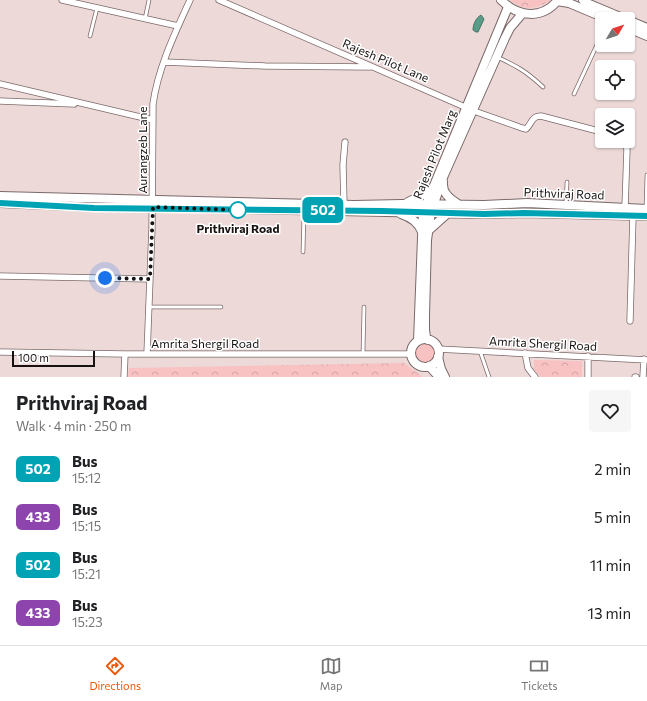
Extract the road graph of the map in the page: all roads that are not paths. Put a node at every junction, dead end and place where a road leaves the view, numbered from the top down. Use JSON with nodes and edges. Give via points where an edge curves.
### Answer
{"nodes":[{"id":1,"x":66,"y":0,"type":"edge"},
{"id":2,"x":149,"y":0,"type":"edge"},
{"id":3,"x":190,"y":0,"type":"edge"},
{"id":4,"x":219,"y":0,"type":"edge"},
{"id":5,"x":501,"y":0,"type":"edge"},
{"id":6,"x":583,"y":0,"type":"edge"},
{"id":7,"x":558,"y":1,"type":"edge"},
{"id":8,"x":508,"y":7,"type":"junction"},
{"id":9,"x":97,"y":8,"type":"junction"},
{"id":10,"x":595,"y":12,"type":"edge"},
{"id":11,"x":601,"y":12,"type":"edge"},
{"id":12,"x":522,"y":14,"type":"junction"},
{"id":13,"x":145,"y":19,"type":"junction"},
{"id":14,"x":635,"y":23,"type":"edge"},
{"id":15,"x":178,"y":26,"type":"junction"},
{"id":16,"x":647,"y":28,"type":"edge"},
{"id":17,"x":635,"y":31,"type":"edge"},
{"id":18,"x":90,"y":36,"type":"dead end"},
{"id":19,"x":647,"y":36,"type":"edge"},
{"id":20,"x":595,"y":49,"type":"edge"},
{"id":21,"x":497,"y":57,"type":"junction"},
{"id":22,"x":164,"y":62,"type":"junction"},
{"id":23,"x":374,"y":67,"type":"junction"},
{"id":24,"x":0,"y":84,"type":"edge"},
{"id":25,"x":543,"y":87,"type":"dead end"},
{"id":26,"x":574,"y":94,"type":"dead end"},
{"id":27,"x":0,"y":101,"type":"edge"},
{"id":28,"x":87,"y":104,"type":"junction"},
{"id":29,"x":470,"y":109,"type":"junction"},
{"id":30,"x":152,"y":120,"type":"junction"},
{"id":31,"x":595,"y":130,"type":"edge"},
{"id":32,"x":345,"y":142,"type":"dead end"},
{"id":33,"x":626,"y":148,"type":"edge"},
{"id":34,"x":444,"y":175,"type":"junction"},
{"id":35,"x":647,"y":175,"type":"edge"},
{"id":36,"x":566,"y":182,"type":"dead end"},
{"id":37,"x":434,"y":184,"type":"junction"},
{"id":38,"x":0,"y":196,"type":"edge"},
{"id":39,"x":0,"y":203,"type":"edge"},
{"id":40,"x":153,"y":203,"type":"junction"},
{"id":41,"x":402,"y":204,"type":"junction"},
{"id":42,"x":430,"y":204,"type":"junction"},
{"id":43,"x":566,"y":204,"type":"junction"},
{"id":44,"x":344,"y":205,"type":"junction"},
{"id":45,"x":459,"y":205,"type":"junction"},
{"id":46,"x":304,"y":207,"type":"junction"},
{"id":47,"x":625,"y":208,"type":"junction"},
{"id":48,"x":647,"y":211,"type":"edge"},
{"id":49,"x":395,"y":212,"type":"junction"},
{"id":50,"x":427,"y":212,"type":"junction"},
{"id":51,"x":448,"y":213,"type":"junction"},
{"id":52,"x":633,"y":216,"type":"junction"},
{"id":53,"x":428,"y":230,"type":"junction"},
{"id":54,"x":423,"y":239,"type":"junction"},
{"id":55,"x":303,"y":252,"type":"dead end"},
{"id":56,"x":0,"y":276,"type":"edge"},
{"id":57,"x":150,"y":279,"type":"junction"},
{"id":58,"x":149,"y":307,"type":"junction"},
{"id":59,"x":221,"y":307,"type":"dead end"},
{"id":60,"x":364,"y":307,"type":"dead end"},
{"id":61,"x":630,"y":321,"type":"dead end"},
{"id":62,"x":428,"y":340,"type":"junction"},
{"id":63,"x":418,"y":341,"type":"junction"},
{"id":64,"x":438,"y":349,"type":"junction"},
{"id":65,"x":480,"y":351,"type":"junction"},
{"id":66,"x":0,"y":352,"type":"edge"},
{"id":67,"x":363,"y":353,"type":"junction"},
{"id":68,"x":525,"y":353,"type":"junction"},
{"id":69,"x":125,"y":354,"type":"junction"},
{"id":70,"x":147,"y":354,"type":"junction"},
{"id":71,"x":411,"y":354,"type":"junction"},
{"id":72,"x":588,"y":356,"type":"junction"},
{"id":73,"x":438,"y":357,"type":"junction"},
{"id":74,"x":646,"y":359,"type":"edge"},
{"id":75,"x":429,"y":366,"type":"junction"},
{"id":76,"x":124,"y":377,"type":"edge"},
{"id":77,"x":439,"y":377,"type":"edge"},
{"id":78,"x":445,"y":377,"type":"edge"},
{"id":79,"x":489,"y":377,"type":"edge"},
{"id":80,"x":535,"y":377,"type":"edge"},
{"id":81,"x":588,"y":377,"type":"edge"},
{"id":82,"x":643,"y":377,"type":"edge"}],
"edges":[{"from":1,"to":9,"type":"street"},
{"from":2,"to":13,"type":"lane"},
{"from":3,"to":15,"type":"street","name":"Aurangzeb Lane"},
{"from":4,"to":23,"type":"street","name":"Rajesh Pilot Lane"},
{"from":5,"to":8,"type":"main road"},
{"from":6,"to":11,"type":"main road"},
{"from":7,"to":10,"type":"main road"},
{"from":7,"to":12,"type":"main road","via":[[543,12]]},
{"from":8,"to":12,"type":"main road"},
{"from":8,"to":29,"type":"main road","name":"Rajesh Pilot Marg"},
{"from":9,"to":13,"type":"street"},
{"from":9,"to":18,"type":"lane"},
{"from":12,"to":21,"type":"main road","name":"Rajesh Pilot Marg","via":[[510,28]]},
{"from":13,"to":15,"type":"street"},
{"from":14,"to":16,"type":"main road"},
{"from":15,"to":22,"type":"street","name":"Aurangzeb Lane"},
{"from":17,"to":19,"type":"main road"},
{"from":20,"to":26,"type":"lane"},
{"from":21,"to":25,"type":"lane","via":[[518,66]]},
{"from":21,"to":29,"type":"main road","name":"Rajesh Pilot Marg"},
{"from":22,"to":23,"type":"street"},
{"from":22,"to":30,"type":"street","name":"Aurangzeb Lane","via":[[156,84]]},
{"from":23,"to":29,"type":"street","name":"Rajesh Pilot Lane"},
{"from":24,"to":28,"type":"street"},
{"from":27,"to":28,"type":"street"},
{"from":28,"to":30,"type":"street"},
{"from":29,"to":31,"type":"street","name":"Rajesh Pilot Lane","via":[[526,129],[533,118],[541,116]]},
{"from":29,"to":34,"type":"main road","name":"Rajesh Pilot Marg"},
{"from":29,"to":37,"type":"main road","name":"Rajesh Pilot Marg"},
{"from":30,"to":40,"type":"street","name":"Aurangzeb Lane"},
{"from":32,"to":44,"type":"street"},
{"from":33,"to":47,"type":"street"},
{"from":34,"to":42,"type":"main road","name":"Rajesh Pilot Marg"},
{"from":34,"to":45,"type":"main road","via":[[443,190]]},
{"from":35,"to":48,"type":"lane"},
{"from":36,"to":43,"type":"lane"},
{"from":37,"to":41,"type":"main road","via":[[421,196]]},
{"from":37,"to":42,"type":"main road","name":"Rajesh Pilot Marg"},
{"from":38,"to":40,"type":"main road","name":"Prithviraj Road"},
{"from":39,"to":40,"type":"main road","name":"Prithviraj Road","via":[[94,208]]},
{"from":40,"to":46,"type":"main road","name":"Prithviraj Road"},
{"from":40,"to":57,"type":"street","name":"Aurangzeb Lane"},
{"from":41,"to":42,"type":"main road","name":"Prithviraj Road"},
{"from":41,"to":44,"type":"main road","name":"Prithviraj Road"},
{"from":42,"to":45,"type":"main road","name":"Prithviraj Road"},
{"from":42,"to":50,"type":"main road","name":"Rajesh Pilot Marg"},
{"from":43,"to":45,"type":"main road","name":"Prithviraj Road"},
{"from":43,"to":47,"type":"main road","name":"Prithviraj Road"},
{"from":44,"to":46,"type":"main road","name":"Prithviraj Road"},
{"from":46,"to":49,"type":"main road","name":"Prithviraj Road"},
{"from":46,"to":55,"type":"lane"},
{"from":47,"to":48,"type":"main road","name":"Prithviraj Road"},
{"from":48,"to":52,"type":"main road","name":"Prithviraj Road"},
{"from":49,"to":50,"type":"main road","name":"Prithviraj Road"},
{"from":49,"to":54,"type":"main road","via":[[418,224]]},
{"from":50,"to":51,"type":"main road","name":"Prithviraj Road"},
{"from":50,"to":53,"type":"main road","name":"Rajesh Pilot Marg"},
{"from":50,"to":54,"type":"main road","name":"Rajesh Pilot Marg"},
{"from":51,"to":52,"type":"main road","name":"Prithviraj Road"},
{"from":51,"to":53,"type":"main road"},
{"from":52,"to":61,"type":"street"},
{"from":53,"to":62,"type":"main road","name":"Rajesh Pilot Marg","via":[[425,328]]},
{"from":54,"to":63,"type":"main road","name":"Rajesh Pilot Marg"},
{"from":56,"to":57,"type":"street"},
{"from":57,"to":58,"type":"street","name":"Aurangzeb Lane"},
{"from":58,"to":59,"type":"lane"},
{"from":58,"to":70,"type":"street","name":"Aurangzeb Lane"},
{"from":60,"to":67,"type":"lane"},
{"from":62,"to":63,"type":"main road"},
{"from":62,"to":64,"type":"main road"},
{"from":63,"to":71,"type":"main road","via":[[413,346]]},
{"from":64,"to":65,"type":"street","name":"Amrita Shergil Road"},
{"from":64,"to":73,"type":"main road"},
{"from":65,"to":68,"type":"street","name":"Amrita Shergil Road"},
{"from":65,"to":79,"type":"lane"},
{"from":66,"to":69,"type":"street","name":"Amrita Shergil Road"},
{"from":67,"to":70,"type":"street","name":"Amrita Shergil Road"},
{"from":67,"to":71,"type":"street","name":"Amrita Shergil Road"},
{"from":68,"to":72,"type":"street","name":"Amrita Shergil Road"},
{"from":68,"to":80,"type":"street","via":[[528,368]]},
{"from":69,"to":70,"type":"street","name":"Amrita Shergil Road"},
{"from":69,"to":76,"type":"street"},
{"from":71,"to":75,"type":"main road","via":[[417,364]]},
{"from":72,"to":74,"type":"street","name":"Amrita Shergil Road"},
{"from":72,"to":81,"type":"street"},
{"from":73,"to":75,"type":"main road"},
{"from":73,"to":78,"type":"main road"},
{"from":74,"to":82,"type":"street"},
{"from":75,"to":77,"type":"main road"}]}
